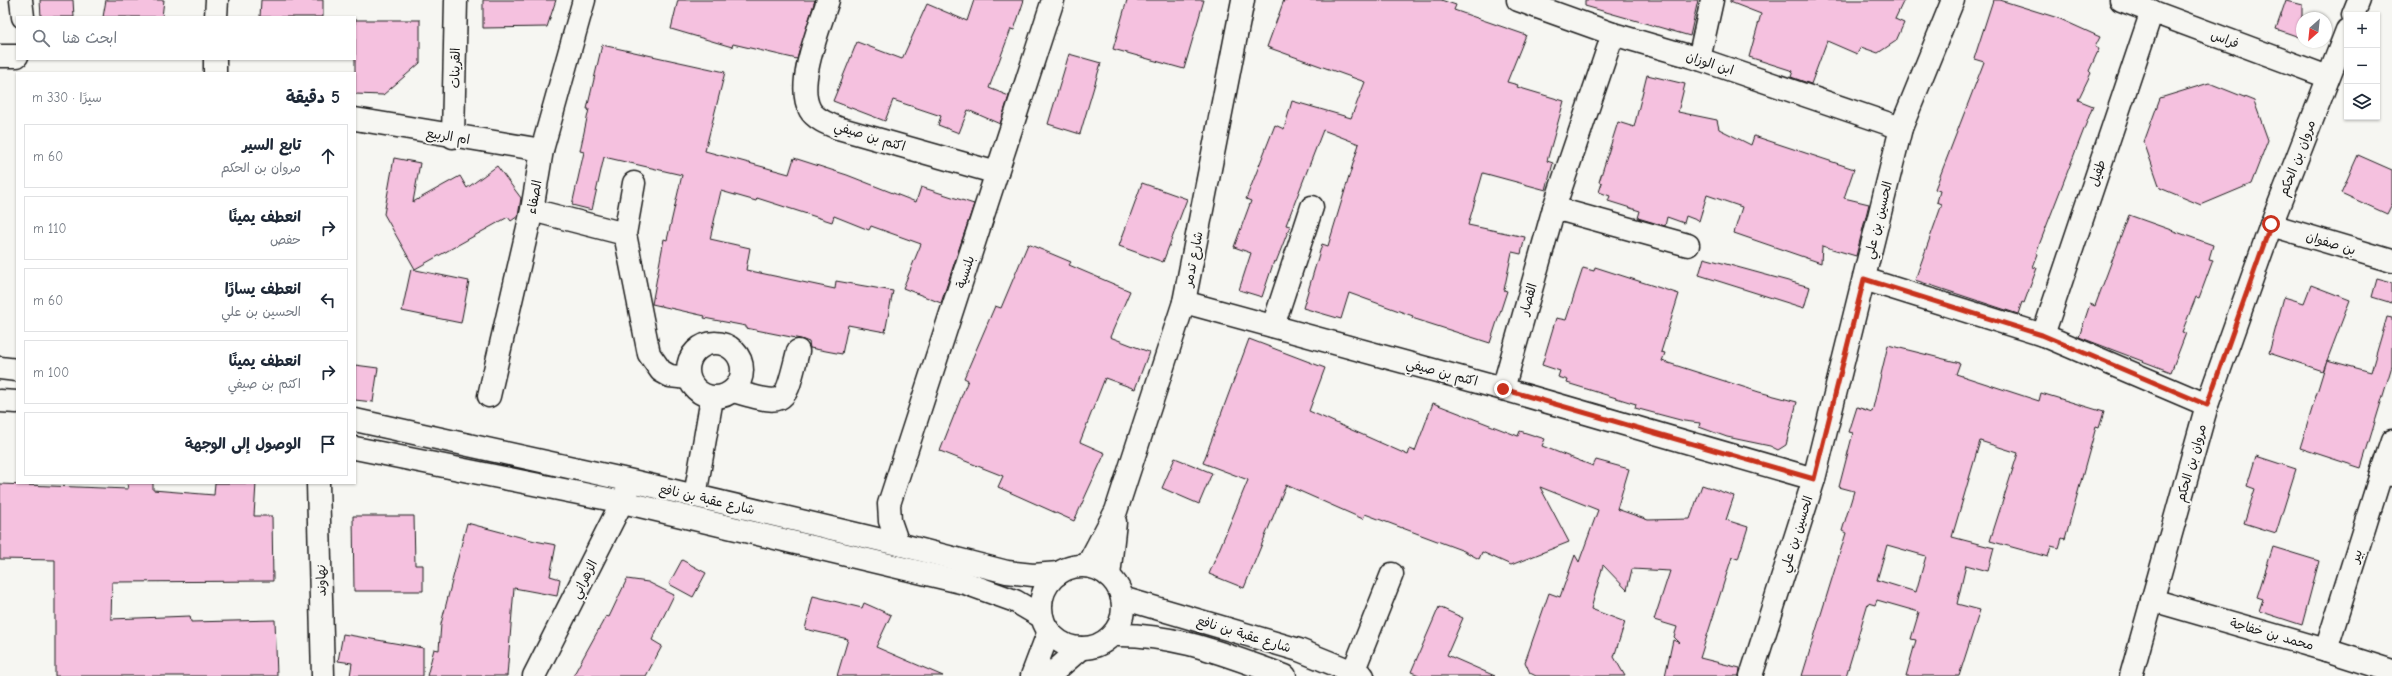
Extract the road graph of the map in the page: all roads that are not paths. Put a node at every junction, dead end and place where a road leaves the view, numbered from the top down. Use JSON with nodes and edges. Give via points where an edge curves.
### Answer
{"nodes":[{"id":1,"x":21,"y":0,"type":"edge"},
{"id":2,"x":217,"y":0,"type":"edge"},
{"id":3,"x":456,"y":0,"type":"edge"},
{"id":4,"x":584,"y":0,"type":"edge"},
{"id":5,"x":828,"y":0,"type":"edge"},
{"id":6,"x":1053,"y":0,"type":"edge"},
{"id":7,"x":1243,"y":0,"type":"edge"},
{"id":8,"x":1518,"y":0,"type":"edge"},
{"id":9,"x":1712,"y":0,"type":"edge"},
{"id":10,"x":1953,"y":0,"type":"edge"},
{"id":11,"x":2122,"y":0,"type":"edge"},
{"id":12,"x":2359,"y":0,"type":"edge"},
{"id":13,"x":2152,"y":11,"type":"junction"},
{"id":14,"x":2354,"y":12,"type":"edge"},
{"id":15,"x":23,"y":16,"type":"edge"},
{"id":16,"x":216,"y":16,"type":"edge"},
{"id":17,"x":1613,"y":34,"type":"junction"},
{"id":18,"x":2344,"y":38,"type":"edge"},
{"id":19,"x":0,"y":56,"type":"edge"},
{"id":20,"x":16,"y":56,"type":"edge"},
{"id":21,"x":1699,"y":59,"type":"junction"},
{"id":22,"x":215,"y":60,"type":"edge"},
{"id":23,"x":215,"y":72,"type":"edge"},
{"id":24,"x":2328,"y":78,"type":"junction"},
{"id":25,"x":356,"y":119,"type":"edge"},
{"id":26,"x":1901,"y":128,"type":"junction"},
{"id":27,"x":453,"y":137,"type":"junction"},
{"id":28,"x":542,"y":150,"type":"junction"},
{"id":29,"x":997,"y":173,"type":"junction"},
{"id":30,"x":634,"y":183,"type":"dead end"},
{"id":31,"x":1312,"y":207,"type":"dead end"},
{"id":32,"x":1554,"y":208,"type":"junction"},
{"id":33,"x":532,"y":210,"type":"junction"},
{"id":34,"x":2271,"y":224,"type":"junction"},
{"id":35,"x":625,"y":234,"type":"junction"},
{"id":36,"x":1688,"y":245,"type":"dead end"},
{"id":37,"x":2392,"y":261,"type":"edge"},
{"id":38,"x":1864,"y":279,"type":"junction"},
{"id":39,"x":1184,"y":302,"type":"junction"},
{"id":40,"x":1273,"y":326,"type":"junction"},
{"id":41,"x":2042,"y":335,"type":"junction"},
{"id":42,"x":798,"y":351,"type":"dead end"},
{"id":43,"x":0,"y":368,"type":"edge"},
{"id":44,"x":16,"y":370,"type":"edge"},
{"id":45,"x":688,"y":378,"type":"junction"},
{"id":46,"x":1503,"y":389,"type":"junction"},
{"id":47,"x":733,"y":391,"type":"junction"},
{"id":48,"x":489,"y":396,"type":"dead end"},
{"id":49,"x":712,"y":398,"type":"junction"},
{"id":50,"x":0,"y":401,"type":"edge"},
{"id":51,"x":16,"y":402,"type":"edge"},
{"id":52,"x":2207,"y":405,"type":"junction"},
{"id":53,"x":356,"y":420,"type":"edge"},
{"id":54,"x":2392,"y":441,"type":"edge"},
{"id":55,"x":356,"y":448,"type":"edge"},
{"id":56,"x":2387,"y":473,"type":"edge"},
{"id":57,"x":1814,"y":479,"type":"junction"},
{"id":58,"x":632,"y":481,"type":"junction"},
{"id":59,"x":318,"y":484,"type":"edge"},
{"id":60,"x":695,"y":496,"type":"junction"},
{"id":61,"x":623,"y":502,"type":"junction"},
{"id":62,"x":1116,"y":510,"type":"junction"},
{"id":63,"x":898,"y":544,"type":"junction"},
{"id":64,"x":1087,"y":566,"type":"junction"},
{"id":65,"x":1059,"y":573,"type":"junction"},
{"id":66,"x":1392,"y":574,"type":"dead end"},
{"id":67,"x":1109,"y":576,"type":"junction"},
{"id":68,"x":1122,"y":598,"type":"junction"},
{"id":69,"x":2152,"y":600,"type":"junction"},
{"id":70,"x":1046,"y":624,"type":"junction"},
{"id":71,"x":1112,"y":635,"type":"junction"},
{"id":72,"x":1081,"y":648,"type":"junction"},
{"id":73,"x":2326,"y":650,"type":"junction"},
{"id":74,"x":2392,"y":672,"type":"edge"},
{"id":75,"x":1358,"y":674,"type":"edge"},
{"id":76,"x":323,"y":676,"type":"edge"},
{"id":77,"x":534,"y":676,"type":"edge"},
{"id":78,"x":1032,"y":676,"type":"edge"},
{"id":79,"x":1049,"y":676,"type":"edge"},
{"id":80,"x":1285,"y":676,"type":"edge"},
{"id":81,"x":1751,"y":676,"type":"edge"},
{"id":82,"x":2131,"y":676,"type":"edge"}],
"edges":[{"from":1,"to":15,"type":"street"},
{"from":2,"to":16,"type":"street"},
{"from":3,"to":27,"type":"street","name":"القرينات"},
{"from":4,"to":28,"type":"street","name":"الصفاء"},
{"from":5,"to":29,"type":"street","name":"اكثم بن صيفي","via":[[806,75],[805,94],[810,110],[822,121],[838,128]]},
{"from":6,"to":29,"type":"street","name":"بلنسية"},
{"from":7,"to":39,"type":"street","name":"شارع تدمر"},
{"from":8,"to":17,"type":"street","name":"ابن الوزان"},
{"from":9,"to":21,"type":"street"},
{"from":10,"to":26,"type":"street","name":"الحسين بن علي"},
{"from":11,"to":13,"type":"street","name":"فراس"},
{"from":12,"to":14,"type":"street"},
{"from":13,"to":24,"type":"street","name":"فراس"},
{"from":13,"to":41,"type":"street","name":"طفيل"},
{"from":17,"to":21,"type":"street","name":"ابن الوزان"},
{"from":17,"to":32,"type":"street","name":"القصار"},
{"from":18,"to":24,"type":"street","name":"مروان بن الحكم"},
{"from":19,"to":20,"type":"street"},
{"from":21,"to":26,"type":"street","name":"ابن الوزان"},
{"from":22,"to":23,"type":"street"},
{"from":24,"to":34,"type":"street","name":"مروان بن الحكم"},
{"from":25,"to":27,"type":"street","name":"ام الربيع"},
{"from":26,"to":38,"type":"street","name":"الحسين بن علي"},
{"from":27,"to":28,"type":"street","name":"ام الربيع"},
{"from":28,"to":33,"type":"street","name":"الصفاء"},
{"from":29,"to":63,"type":"street","name":"بلنسية","via":[[889,504],[890,521]]},
{"from":30,"to":35,"type":"street"},
{"from":31,"to":40,"type":"street"},
{"from":32,"to":36,"type":"street"},
{"from":32,"to":46,"type":"street","name":"القصار"},
{"from":33,"to":35,"type":"street"},
{"from":33,"to":48,"type":"street","name":"الصفاء"},
{"from":34,"to":37,"type":"street","name":"بن صفوان"},
{"from":34,"to":52,"type":"street","name":"مروان بن الحكم"},
{"from":35,"to":45,"type":"street","via":[[649,354],[661,371],[670,376]]},
{"from":38,"to":41,"type":"street"},
{"from":38,"to":57,"type":"street","name":"الحسين بن علي"},
{"from":39,"to":40,"type":"street","name":"اكثم بن صيفي"},
{"from":39,"to":62,"type":"street","name":"شارع تدمر"},
{"from":40,"to":46,"type":"street","name":"اكثم بن صيفي"},
{"from":41,"to":52,"type":"street"},
{"from":42,"to":47,"type":"street","via":[[787,392],[781,399],[772,401]]},
{"from":43,"to":44,"type":"street"},
{"from":45,"to":47,"type":"street","via":[[688,364],[695,351],[708,344],[722,344],[735,352],[741,364],[740,379]]},
{"from":45,"to":49,"type":"street","via":[[700,394]]},
{"from":46,"to":57,"type":"street","name":"اكثم بن صيفي"},
{"from":47,"to":49,"type":"street"},
{"from":49,"to":60,"type":"street"},
{"from":50,"to":51,"type":"street"},
{"from":52,"to":69,"type":"street","name":"مروان بن الحكم"},
{"from":53,"to":58,"type":"street","name":"شارع عقبة بن نافع"},
{"from":54,"to":56,"type":"street","name":"بير"},
{"from":55,"to":61,"type":"street","name":"شارع عقبة بن نافع"},
{"from":56,"to":73,"type":"street","name":"بير"},
{"from":57,"to":81,"type":"street","name":"الحسين بن علي"},
{"from":58,"to":60,"type":"street","name":"شارع عقبة بن نافع"},
{"from":58,"to":61,"type":"street","name":"الزهراني"},
{"from":59,"to":76,"type":"street","name":"نهاوند"},
{"from":60,"to":63,"type":"street","name":"شارع عقبة بن نافع"},
{"from":61,"to":70,"type":"street","name":"شارع عقبة بن نافع","via":[[965,583],[1015,601]]},
{"from":61,"to":77,"type":"street","name":"الزهراني"},
{"from":62,"to":64,"type":"street","name":"شارع تدمر"},
{"from":62,"to":67,"type":"street","name":"شارع تدمر"},
{"from":63,"to":65,"type":"street","name":"شارع عقبة بن نافع","via":[[1007,572],[1033,575]]},
{"from":64,"to":65,"type":"street","via":[[1072,567]]},
{"from":64,"to":67,"type":"street"},
{"from":65,"to":70,"type":"street","via":[[1044,592],[1041,604]]},
{"from":66,"to":75,"type":"street"},
{"from":67,"to":68,"type":"street"},
{"from":68,"to":71,"type":"street","via":[[1123,612],[1120,624]]},
{"from":68,"to":75,"type":"street","name":"شارع عقبة بن نافع","via":[[1299,650]]},
{"from":69,"to":73,"type":"street","name":"محمد بن خفاجة"},
{"from":69,"to":82,"type":"street","name":"مروان بن الحكم"},
{"from":70,"to":72,"type":"street","via":[[1063,643]]},
{"from":70,"to":78,"type":"street"},
{"from":71,"to":72,"type":"street","via":[[1098,645]]},
{"from":71,"to":80,"type":"street","name":"شارع عقبة بن نافع","via":[[1161,637],[1200,646]]},
{"from":72,"to":79,"type":"street"},
{"from":73,"to":74,"type":"street","name":"محمد بن خفاجة"}]}
